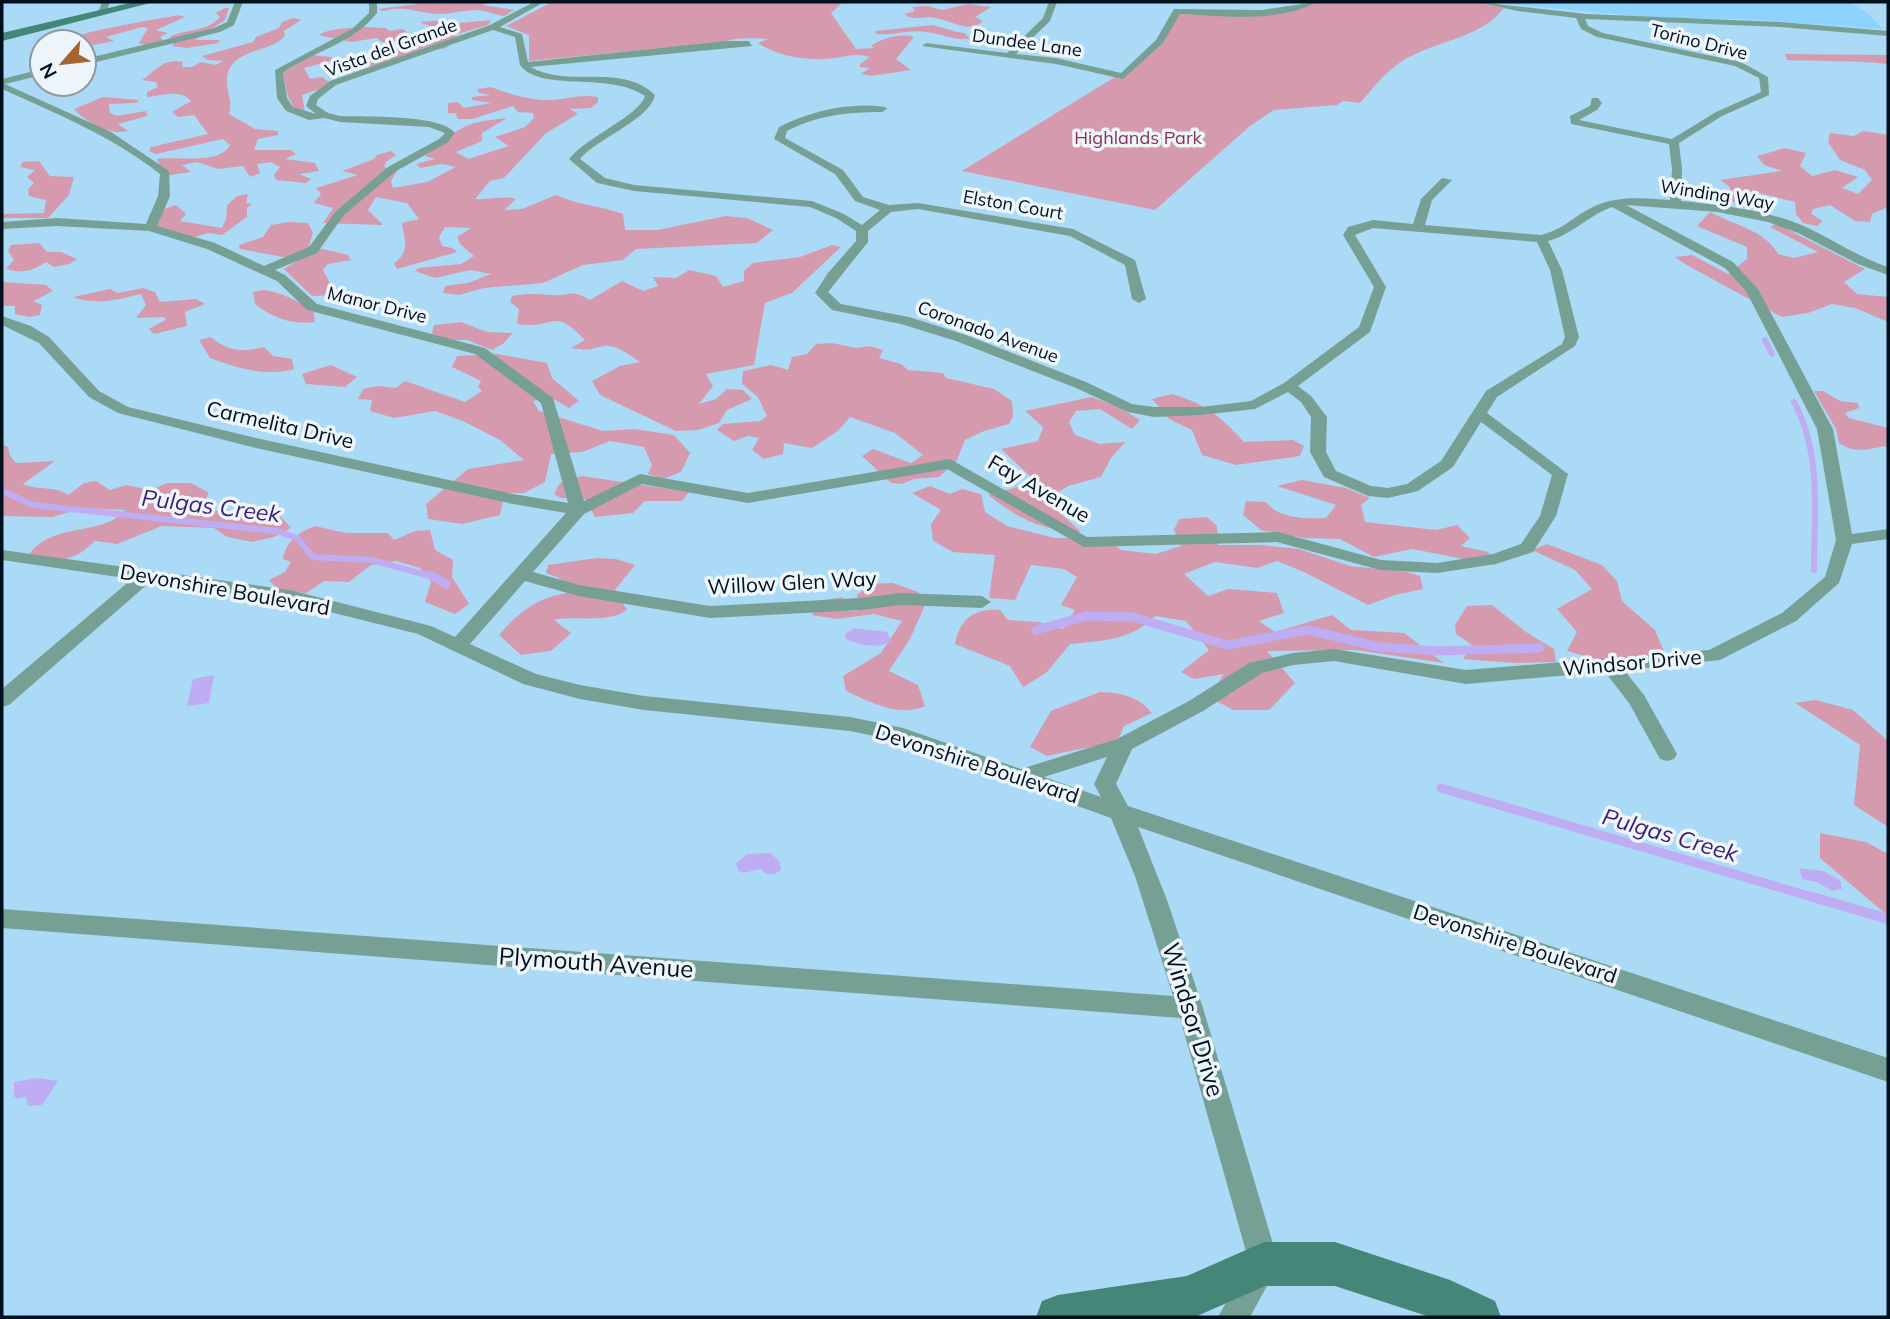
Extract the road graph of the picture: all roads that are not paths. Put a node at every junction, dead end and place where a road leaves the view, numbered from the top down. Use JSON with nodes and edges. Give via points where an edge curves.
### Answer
{"nodes":[{"id":1,"x":148,"y":2,"type":"edge"},
{"id":2,"x":239,"y":2,"type":"edge"},
{"id":3,"x":373,"y":2,"type":"edge"},
{"id":4,"x":540,"y":2,"type":"edge"},
{"id":5,"x":1053,"y":2,"type":"edge"},
{"id":6,"x":1312,"y":2,"type":"edge"},
{"id":7,"x":1482,"y":2,"type":"edge"},
{"id":8,"x":104,"y":7,"type":"edge"},
{"id":9,"x":1579,"y":14,"type":"junction"},
{"id":10,"x":493,"y":27,"type":"junction"},
{"id":11,"x":1888,"y":33,"type":"edge"},
{"id":12,"x":2,"y":37,"type":"edge"},
{"id":13,"x":749,"y":44,"type":"dead end"},
{"id":14,"x":926,"y":46,"type":"dead end"},
{"id":15,"x":1010,"y":55,"type":"junction"},
{"id":16,"x":98,"y":59,"type":"edge"},
{"id":17,"x":524,"y":65,"type":"junction"},
{"id":18,"x":28,"y":76,"type":"edge"},
{"id":19,"x":2,"y":84,"type":"edge"},
{"id":20,"x":1595,"y":100,"type":"dead end"},
{"id":21,"x":881,"y":109,"type":"dead end"},
{"id":22,"x":324,"y":115,"type":"junction"},
{"id":23,"x":1674,"y":142,"type":"junction"},
{"id":24,"x":1446,"y":180,"type":"dead end"},
{"id":25,"x":1614,"y":203,"type":"junction"},
{"id":26,"x":1675,"y":205,"type":"junction"},
{"id":27,"x":888,"y":209,"type":"junction"},
{"id":28,"x":2,"y":226,"type":"edge"},
{"id":29,"x":1418,"y":227,"type":"junction"},
{"id":30,"x":150,"y":228,"type":"junction"},
{"id":31,"x":862,"y":230,"type":"junction"},
{"id":32,"x":1541,"y":239,"type":"junction"},
{"id":33,"x":265,"y":270,"type":"junction"},
{"id":34,"x":1888,"y":271,"type":"edge"},
{"id":35,"x":1139,"y":299,"type":"dead end"},
{"id":36,"x":2,"y":320,"type":"edge"},
{"id":37,"x":1289,"y":386,"type":"junction"},
{"id":38,"x":1479,"y":414,"type":"junction"},
{"id":39,"x":578,"y":510,"type":"junction"},
{"id":40,"x":1888,"y":534,"type":"edge"},
{"id":41,"x":1845,"y":540,"type":"junction"},
{"id":42,"x":2,"y":555,"type":"edge"},
{"id":43,"x":523,"y":575,"type":"junction"},
{"id":44,"x":146,"y":576,"type":"junction"},
{"id":45,"x":982,"y":602,"type":"dead end"},
{"id":46,"x":458,"y":646,"type":"junction"},
{"id":47,"x":1611,"y":666,"type":"junction"},
{"id":48,"x":2,"y":700,"type":"edge"},
{"id":49,"x":1124,"y":744,"type":"junction"},
{"id":50,"x":1667,"y":754,"type":"dead end"},
{"id":51,"x":1023,"y":776,"type":"junction"},
{"id":52,"x":1122,"y":814,"type":"junction"},
{"id":53,"x":2,"y":919,"type":"edge"},
{"id":54,"x":1190,"y":1008,"type":"junction"},
{"id":55,"x":1888,"y":1070,"type":"edge"},
{"id":56,"x":1264,"y":1264,"type":"junction"},
{"id":57,"x":1058,"y":1317,"type":"edge"},
{"id":58,"x":1233,"y":1317,"type":"edge"},
{"id":59,"x":1479,"y":1317,"type":"edge"}],
"edges":[{"from":1,"to":8,"type":"main road"},
{"from":2,"to":16,"type":"street","via":[[231,23],[217,30]]},
{"from":3,"to":22,"type":"street","via":[[373,13],[360,27],[278,72],[282,98],[289,109],[313,118]]},
{"from":4,"to":10,"type":"street","name":"Vista del Grande"},
{"from":5,"to":15,"type":"street","via":[[1046,19]]},
{"from":6,"to":15,"type":"street","name":"Dundee Lane","via":[[1265,13],[1177,11],[1160,41],[1123,76]]},
{"from":7,"to":9,"type":"street"},
{"from":8,"to":12,"type":"main road"},
{"from":9,"to":11,"type":"street"},
{"from":9,"to":23,"type":"street","name":"Torino Drive","via":[[1584,27],[1600,35],[1738,64],[1763,77],[1766,93],[1719,114]]},
{"from":10,"to":17,"type":"street","via":[[519,36]]},
{"from":10,"to":22,"type":"street","name":"Vista del Grande","via":[[333,83],[313,98],[311,106]]},
{"from":13,"to":17,"type":"street"},
{"from":14,"to":15,"type":"street","name":"Dundee Lane"},
{"from":17,"to":31,"type":"street","via":[[553,76],[615,80],[650,95],[626,123],[583,147],[574,159],[601,181],[813,204]]},
{"from":18,"to":19,"type":"street"},
{"from":19,"to":30,"type":"street","via":[[122,142],[165,173],[164,196]]},
{"from":20,"to":23,"type":"street","via":[[1594,107],[1574,118],[1575,122]]},
{"from":21,"to":27,"type":"street","via":[[845,109],[800,119],[783,129],[779,139],[839,172],[859,199]]},
{"from":22,"to":33,"type":"street","via":[[429,124],[450,133],[401,162],[360,195],[340,213],[313,250]]},
{"from":23,"to":26,"type":"street"},
{"from":24,"to":29,"type":"street","via":[[1427,199]]},
{"from":25,"to":26,"type":"street","name":"Winding Way"},
{"from":25,"to":32,"type":"street","name":"Coronado Avenue","via":[[1585,216],[1561,235]]},
{"from":25,"to":41,"type":"street","name":"Windsor Drive","via":[[1730,265],[1752,289],[1825,429]]},
{"from":26,"to":34,"type":"street","name":"Winding Way","via":[[1763,217]]},
{"from":27,"to":31,"type":"street"},
{"from":27,"to":35,"type":"street","name":"Elston Court","via":[[918,206],[1073,233],[1131,262]]},
{"from":28,"to":30,"type":"street","name":"Manor Drive","via":[[57,222]]},
{"from":29,"to":32,"type":"street","name":"Coronado Avenue"},
{"from":29,"to":37,"type":"street","name":"Coronado Avenue","via":[[1373,224],[1352,230],[1349,234],[1380,287],[1365,329]]},
{"from":30,"to":33,"type":"street","name":"Manor Drive","via":[[211,246]]},
{"from":31,"to":37,"type":"street","name":"Coronado Avenue","via":[[862,242],[821,293],[837,307],[904,320],[961,338],[1128,408],[1201,411],[1255,405]]},
{"from":32,"to":38,"type":"street","via":[[1556,270],[1572,337],[1568,346],[1492,394]]},
{"from":33,"to":39,"type":"street","name":"Manor Drive","via":[[281,278],[312,307],[480,351],[548,401]]},
{"from":36,"to":39,"type":"street","name":"Carmelita Drive","via":[[44,340],[94,394],[123,410]]},
{"from":37,"to":38,"type":"street","via":[[1319,417],[1318,452],[1330,474],[1368,491],[1412,488],[1447,464]]},
{"from":38,"to":39,"type":"street","name":"Fay Avenue","via":[[1560,474],[1548,516],[1527,548],[1496,559],[1437,568],[1380,565],[1278,537],[1084,542],[950,464],[748,498],[640,479]]},
{"from":39,"to":43,"type":"street","name":"Fay Avenue"},
{"from":40,"to":41,"type":"street"},
{"from":41,"to":47,"type":"street","name":"Windsor Drive","via":[[1833,579],[1789,617],[1713,656]]},
{"from":42,"to":44,"type":"street","name":"Devonshire Boulevard"},
{"from":43,"to":45,"type":"street","name":"Willow Glen Way","via":[[578,590],[710,612],[914,598]]},
{"from":43,"to":46,"type":"street","name":"Fay Avenue"},
{"from":44,"to":46,"type":"street","name":"Devonshire Boulevard","via":[[290,596],[424,630]]},
{"from":44,"to":48,"type":"street"},
{"from":46,"to":51,"type":"street","name":"Devonshire Boulevard","via":[[530,678],[580,692],[850,724],[896,733]]},
{"from":47,"to":49,"type":"street","name":"Windsor Drive","via":[[1466,677],[1334,655],[1293,659],[1256,668]]},
{"from":47,"to":50,"type":"street","via":[[1637,700]]},
{"from":49,"to":51,"type":"street","name":"Windsor Drive"},
{"from":49,"to":52,"type":"street","name":"Windsor Drive","via":[[1105,783]]},
{"from":51,"to":52,"type":"street","name":"Devonshire Boulevard"},
{"from":52,"to":54,"type":"street","name":"Windsor Drive"},
{"from":52,"to":55,"type":"street","name":"Devonshire Boulevard"},
{"from":53,"to":54,"type":"street","name":"Plymouth Avenue"},
{"from":54,"to":56,"type":"street","name":"Windsor Drive"},
{"from":56,"to":57,"type":"main road","via":[[1188,1298]]},
{"from":56,"to":58,"type":"street"},
{"from":56,"to":59,"type":"main road","via":[[1335,1264],[1450,1302]]}]}
